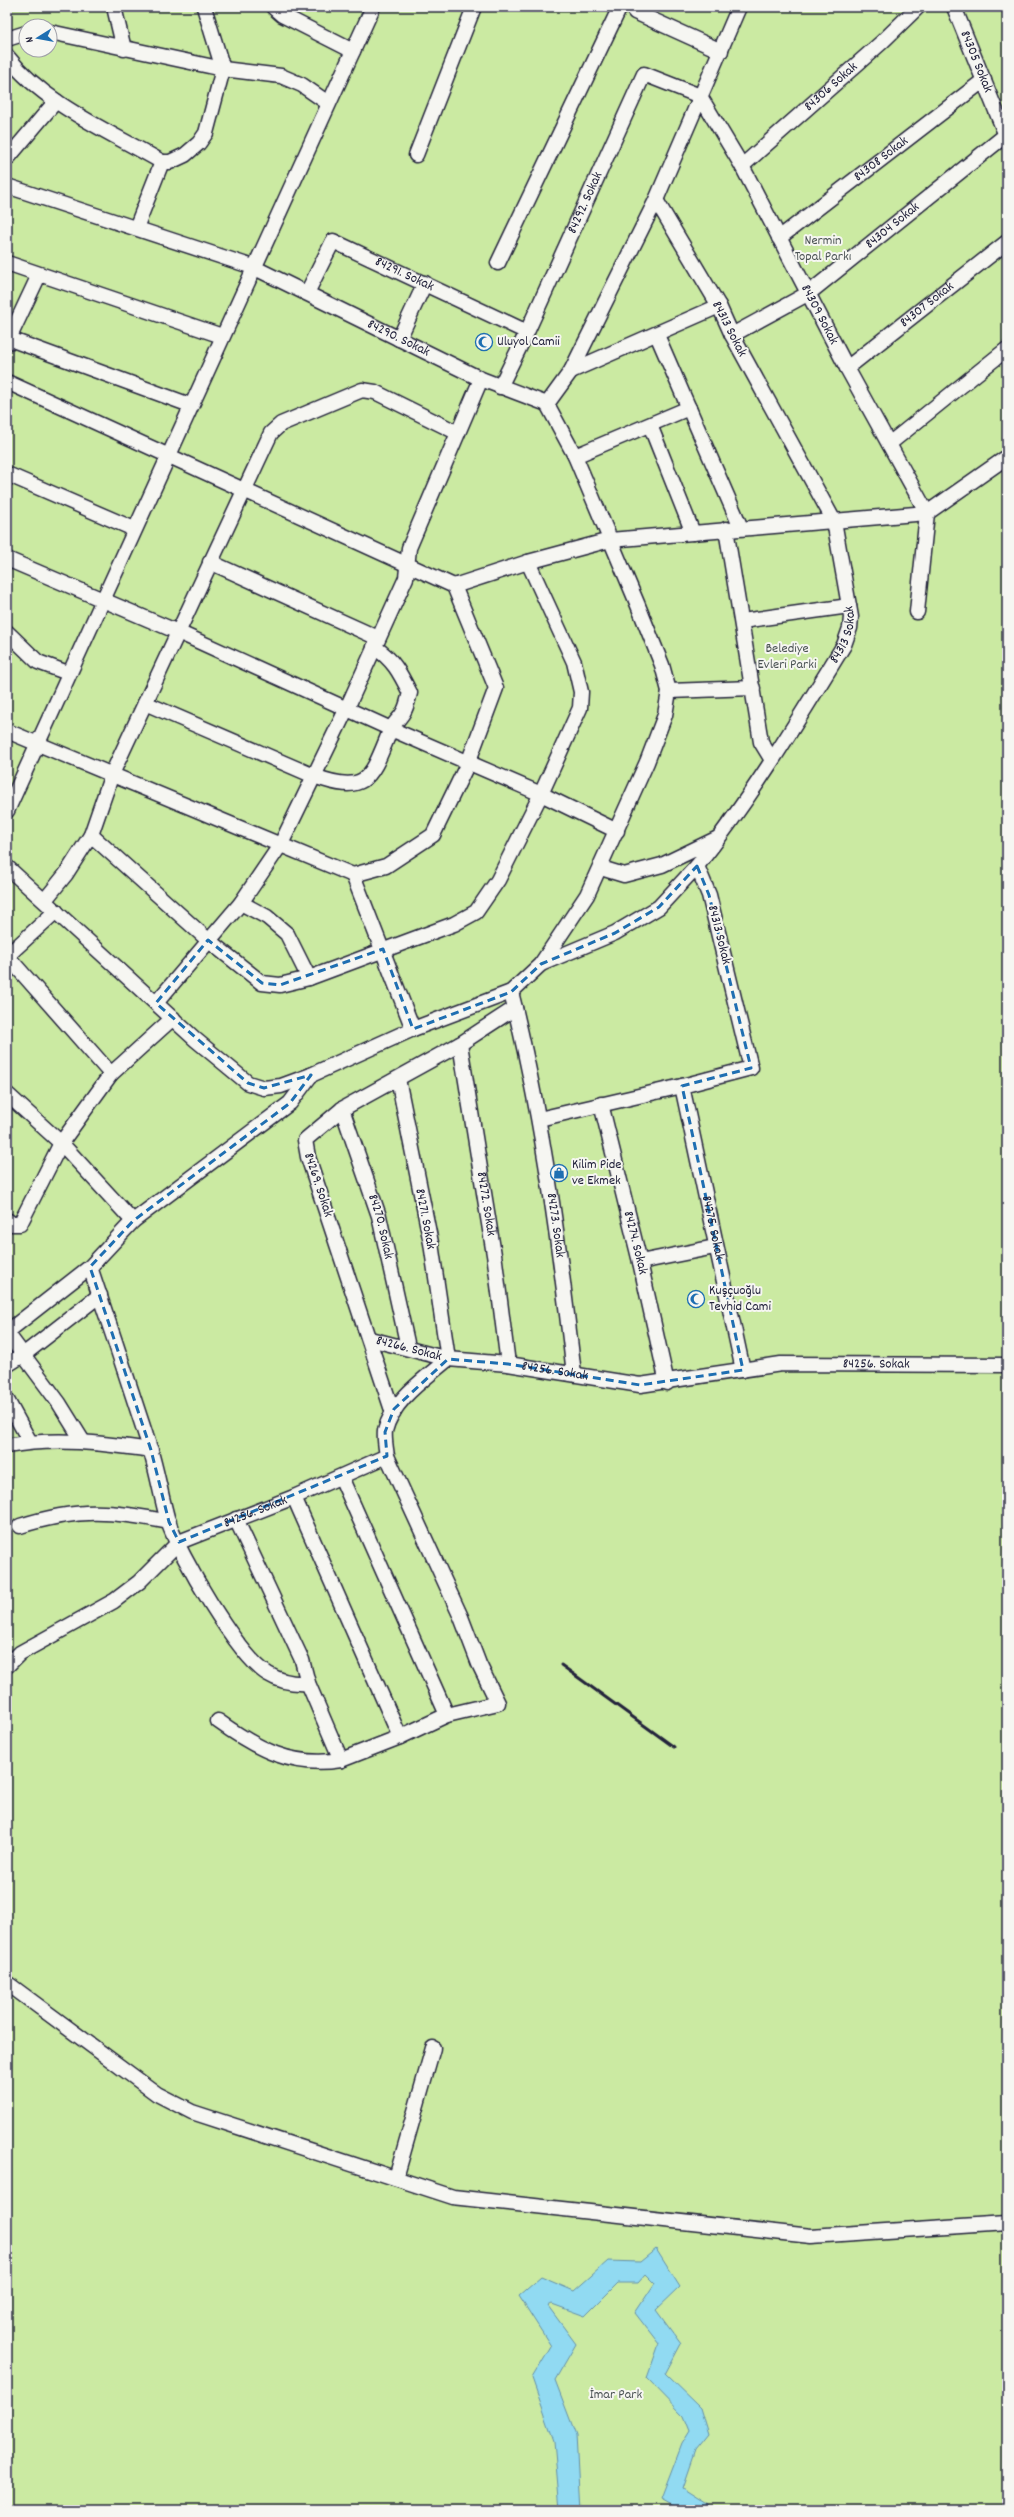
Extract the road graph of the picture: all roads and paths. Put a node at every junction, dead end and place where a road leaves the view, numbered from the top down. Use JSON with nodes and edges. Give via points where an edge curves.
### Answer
{"nodes":[{"id":1,"x":114,"y":7,"type":"edge"},
{"id":2,"x":204,"y":7,"type":"edge"},
{"id":3,"x":273,"y":7,"type":"edge"},
{"id":4,"x":373,"y":7,"type":"edge"},
{"id":5,"x":474,"y":7,"type":"edge"},
{"id":6,"x":620,"y":7,"type":"edge"},
{"id":7,"x":631,"y":7,"type":"edge"},
{"id":8,"x":739,"y":7,"type":"edge"},
{"id":9,"x":918,"y":7,"type":"edge"},
{"id":10,"x":954,"y":7,"type":"edge"},
{"id":11,"x":58,"y":34,"type":"edge"},
{"id":12,"x":18,"y":36,"type":"edge"},
{"id":13,"x":7,"y":39,"type":"edge"},
{"id":14,"x":124,"y":49,"type":"junction"},
{"id":15,"x":353,"y":51,"type":"junction"},
{"id":16,"x":721,"y":51,"type":"junction"},
{"id":17,"x":7,"y":56,"type":"edge"},
{"id":18,"x":223,"y":69,"type":"junction"},
{"id":19,"x":984,"y":80,"type":"junction"},
{"id":20,"x":700,"y":96,"type":"junction"},
{"id":21,"x":56,"y":101,"type":"junction"},
{"id":22,"x":328,"y":103,"type":"junction"},
{"id":23,"x":1007,"y":136,"type":"edge"},
{"id":24,"x":416,"y":155,"type":"dead end"},
{"id":25,"x":7,"y":159,"type":"edge"},
{"id":26,"x":162,"y":162,"type":"junction"},
{"id":27,"x":742,"y":166,"type":"junction"},
{"id":28,"x":7,"y":186,"type":"edge"},
{"id":29,"x":656,"y":200,"type":"junction"},
{"id":30,"x":136,"y":228,"type":"junction"},
{"id":31,"x":779,"y":238,"type":"junction"},
{"id":32,"x":1007,"y":242,"type":"edge"},
{"id":33,"x":7,"y":263,"type":"edge"},
{"id":34,"x":498,"y":263,"type":"dead end"},
{"id":35,"x":253,"y":267,"type":"junction"},
{"id":36,"x":39,"y":275,"type":"junction"},
{"id":37,"x":425,"y":283,"type":"junction"},
{"id":38,"x":308,"y":293,"type":"junction"},
{"id":39,"x":809,"y":294,"type":"junction"},
{"id":40,"x":719,"y":306,"type":"junction"},
{"id":41,"x":527,"y":332,"type":"junction"},
{"id":42,"x":657,"y":335,"type":"junction"},
{"id":43,"x":732,"y":335,"type":"junction"},
{"id":44,"x":222,"y":336,"type":"junction"},
{"id":45,"x":399,"y":339,"type":"junction"},
{"id":46,"x":8,"y":340,"type":"edge"},
{"id":47,"x":1007,"y":349,"type":"edge"},
{"id":48,"x":847,"y":368,"type":"junction"},
{"id":49,"x":571,"y":371,"type":"junction"},
{"id":50,"x":481,"y":379,"type":"junction"},
{"id":51,"x":7,"y":382,"type":"edge"},
{"id":52,"x":500,"y":387,"type":"junction"},
{"id":53,"x":547,"y":404,"type":"junction"},
{"id":54,"x":190,"y":405,"type":"junction"},
{"id":55,"x":689,"y":408,"type":"junction"},
{"id":56,"x":650,"y":425,"type":"junction"},
{"id":57,"x":456,"y":432,"type":"junction"},
{"id":58,"x":890,"y":444,"type":"junction"},
{"id":59,"x":168,"y":454,"type":"junction"},
{"id":60,"x":575,"y":456,"type":"junction"},
{"id":61,"x":1007,"y":457,"type":"edge"},
{"id":62,"x":7,"y":474,"type":"edge"},
{"id":63,"x":243,"y":490,"type":"junction"},
{"id":64,"x":927,"y":513,"type":"junction"},
{"id":65,"x":834,"y":520,"type":"junction"},
{"id":66,"x":741,"y":528,"type":"junction"},
{"id":67,"x":134,"y":529,"type":"junction"},
{"id":68,"x":726,"y":529,"type":"junction"},
{"id":69,"x":693,"y":533,"type":"junction"},
{"id":70,"x":610,"y":540,"type":"junction"},
{"id":71,"x":7,"y":559,"type":"edge"},
{"id":72,"x":210,"y":562,"type":"junction"},
{"id":73,"x":528,"y":562,"type":"junction"},
{"id":74,"x":408,"y":566,"type":"junction"},
{"id":75,"x":454,"y":586,"type":"junction"},
{"id":76,"x":101,"y":601,"type":"junction"},
{"id":77,"x":849,"y":606,"type":"junction"},
{"id":78,"x":917,"y":612,"type":"dead end"},
{"id":79,"x":742,"y":621,"type":"junction"},
{"id":80,"x":7,"y":632,"type":"edge"},
{"id":81,"x":178,"y":632,"type":"junction"},
{"id":82,"x":376,"y":642,"type":"junction"},
{"id":83,"x":68,"y":673,"type":"junction"},
{"id":84,"x":753,"y":688,"type":"junction"},
{"id":85,"x":669,"y":691,"type":"junction"},
{"id":86,"x":145,"y":703,"type":"junction"},
{"id":87,"x":347,"y":708,"type":"junction"},
{"id":88,"x":391,"y":729,"type":"junction"},
{"id":89,"x":7,"y":732,"type":"edge"},
{"id":90,"x":36,"y":744,"type":"junction"},
{"id":91,"x":772,"y":760,"type":"junction"},
{"id":92,"x":468,"y":763,"type":"junction"},
{"id":93,"x":112,"y":774,"type":"junction"},
{"id":94,"x":314,"y":776,"type":"junction"},
{"id":95,"x":542,"y":794,"type":"junction"},
{"id":96,"x":7,"y":810,"type":"edge"},
{"id":97,"x":618,"y":831,"type":"junction"},
{"id":98,"x":91,"y":835,"type":"junction"},
{"id":99,"x":720,"y":837,"type":"junction"},
{"id":100,"x":281,"y":844,"type":"junction"},
{"id":101,"x":7,"y":866,"type":"edge"},
{"id":102,"x":697,"y":866,"type":"junction"},
{"id":103,"x":601,"y":868,"type":"junction"},
{"id":104,"x":353,"y":875,"type":"junction"},
{"id":105,"x":45,"y":900,"type":"junction"},
{"id":106,"x":241,"y":903,"type":"junction"},
{"id":107,"x":56,"y":911,"type":"junction"},
{"id":108,"x":208,"y":940,"type":"junction"},
{"id":109,"x":383,"y":949,"type":"junction"},
{"id":110,"x":7,"y":957,"type":"edge"},
{"id":111,"x":541,"y":964,"type":"junction"},
{"id":112,"x":309,"y":978,"type":"junction"},
{"id":113,"x":511,"y":992,"type":"junction"},
{"id":114,"x":156,"y":1003,"type":"junction"},
{"id":115,"x":515,"y":1008,"type":"junction"},
{"id":116,"x":173,"y":1018,"type":"junction"},
{"id":117,"x":413,"y":1029,"type":"junction"},
{"id":118,"x":460,"y":1044,"type":"junction"},
{"id":119,"x":111,"y":1074,"type":"junction"},
{"id":120,"x":311,"y":1075,"type":"junction"},
{"id":121,"x":398,"y":1078,"type":"junction"},
{"id":122,"x":682,"y":1086,"type":"junction"},
{"id":123,"x":7,"y":1094,"type":"edge"},
{"id":124,"x":601,"y":1104,"type":"junction"},
{"id":125,"x":342,"y":1109,"type":"junction"},
{"id":126,"x":539,"y":1119,"type":"junction"},
{"id":127,"x":61,"y":1143,"type":"junction"},
{"id":128,"x":7,"y":1220,"type":"edge"},
{"id":129,"x":133,"y":1221,"type":"junction"},
{"id":130,"x":715,"y":1247,"type":"junction"},
{"id":131,"x":640,"y":1262,"type":"junction"},
{"id":132,"x":90,"y":1267,"type":"junction"},
{"id":133,"x":100,"y":1294,"type":"junction"},
{"id":134,"x":7,"y":1332,"type":"edge"},
{"id":135,"x":370,"y":1339,"type":"junction"},
{"id":136,"x":408,"y":1348,"type":"junction"},
{"id":137,"x":24,"y":1356,"type":"junction"},
{"id":138,"x":448,"y":1359,"type":"junction"},
{"id":139,"x":508,"y":1364,"type":"junction"},
{"id":140,"x":7,"y":1365,"type":"edge"},
{"id":141,"x":1007,"y":1365,"type":"edge"},
{"id":142,"x":742,"y":1370,"type":"junction"},
{"id":143,"x":574,"y":1374,"type":"junction"},
{"id":144,"x":667,"y":1383,"type":"junction"},
{"id":145,"x":7,"y":1400,"type":"edge"},
{"id":146,"x":393,"y":1413,"type":"junction"},
{"id":147,"x":82,"y":1440,"type":"junction"},
{"id":148,"x":30,"y":1442,"type":"junction"},
{"id":149,"x":7,"y":1446,"type":"edge"},
{"id":150,"x":151,"y":1450,"type":"junction"},
{"id":151,"x":387,"y":1456,"type":"junction"},
{"id":152,"x":341,"y":1476,"type":"junction"},
{"id":153,"x":294,"y":1497,"type":"junction"},
{"id":154,"x":236,"y":1519,"type":"junction"},
{"id":155,"x":169,"y":1522,"type":"junction"},
{"id":156,"x":20,"y":1526,"type":"dead end"},
{"id":157,"x":178,"y":1542,"type":"junction"},
{"id":158,"x":7,"y":1666,"type":"edge"},
{"id":159,"x":308,"y":1684,"type":"junction"},
{"id":160,"x":447,"y":1715,"type":"junction"},
{"id":161,"x":218,"y":1722,"type":"dead end"},
{"id":162,"x":400,"y":1737,"type":"junction"},
{"id":163,"x":341,"y":1760,"type":"junction"},
{"id":164,"x":7,"y":1983,"type":"edge"},
{"id":165,"x":433,"y":2048,"type":"dead end"},
{"id":166,"x":396,"y":2178,"type":"junction"},
{"id":167,"x":1007,"y":2223,"type":"edge"}],
"edges":[{"from":1,"to":14,"type":"street"},
{"from":2,"to":18,"type":"street"},
{"from":3,"to":15,"type":"street","via":[[282,15]]},
{"from":4,"to":15,"type":"street"},
{"from":5,"to":24,"type":"street"},
{"from":6,"to":34,"type":"street"},
{"from":7,"to":16,"type":"street","via":[[635,12]]},
{"from":8,"to":16,"type":"street"},
{"from":9,"to":27,"type":"street","name":"84306 Sokak"},
{"from":10,"to":19,"type":"street","name":"84305 Sokak"},
{"from":11,"to":14,"type":"street"},
{"from":12,"to":13,"type":"street"},
{"from":14,"to":18,"type":"street"},
{"from":15,"to":22,"type":"street"},
{"from":16,"to":20,"type":"street"},
{"from":17,"to":21,"type":"street","via":[[22,75]]},
{"from":18,"to":22,"type":"street","via":[[281,76],[302,85]]},
{"from":18,"to":26,"type":"street","via":[[206,133],[185,155],[170,162]]},
{"from":19,"to":23,"type":"street","name":"84305 Sokak"},
{"from":19,"to":31,"type":"street","name":"84308 Sokak"},
{"from":20,"to":27,"type":"street","name":"84309 Sokak"},
{"from":20,"to":29,"type":"street"},
{"from":20,"to":41,"type":"street","name":"84292. Sokak","via":[[644,74]]},
{"from":21,"to":25,"type":"street"},
{"from":21,"to":26,"type":"street"},
{"from":22,"to":35,"type":"street"},
{"from":23,"to":39,"type":"street","name":"84304 Sokak"},
{"from":26,"to":30,"type":"street"},
{"from":27,"to":31,"type":"street","name":"84309 Sokak"},
{"from":28,"to":30,"type":"street","name":"84290. Sokak"},
{"from":29,"to":40,"type":"street","name":"84313 Sokak"},
{"from":29,"to":49,"type":"street"},
{"from":30,"to":35,"type":"street","name":"84290. Sokak"},
{"from":31,"to":39,"type":"street","name":"84309 Sokak"},
{"from":32,"to":48,"type":"street","name":"84307 Sokak"},
{"from":33,"to":36,"type":"street"},
{"from":35,"to":38,"type":"street","name":"84290. Sokak"},
{"from":35,"to":44,"type":"street"},
{"from":36,"to":44,"type":"street"},
{"from":36,"to":46,"type":"street"},
{"from":37,"to":38,"type":"street","name":"84291. Sokak","via":[[333,241]]},
{"from":37,"to":41,"type":"street","name":"84291. Sokak"},
{"from":37,"to":45,"type":"street"},
{"from":38,"to":45,"type":"street","name":"84290. Sokak"},
{"from":39,"to":43,"type":"street","name":"84304 Sokak"},
{"from":39,"to":48,"type":"street","name":"84309 Sokak"},
{"from":40,"to":42,"type":"street"},
{"from":40,"to":43,"type":"street","name":"84313 Sokak"},
{"from":41,"to":52,"type":"street","name":"84292. Sokak"},
{"from":42,"to":49,"type":"street"},
{"from":42,"to":55,"type":"street"},
{"from":43,"to":65,"type":"street","name":"84313 Sokak"},
{"from":44,"to":54,"type":"street"},
{"from":45,"to":50,"type":"street","name":"84290. Sokak"},
{"from":46,"to":54,"type":"street"},
{"from":47,"to":58,"type":"street"},
{"from":48,"to":58,"type":"street","name":"84309 Sokak"},
{"from":49,"to":53,"type":"street"},
{"from":50,"to":52,"type":"street","name":"84290. Sokak"},
{"from":50,"to":57,"type":"street"},
{"from":51,"to":59,"type":"street"},
{"from":52,"to":53,"type":"street","name":"84290. Sokak"},
{"from":53,"to":60,"type":"street"},
{"from":54,"to":59,"type":"street"},
{"from":55,"to":56,"type":"street"},
{"from":55,"to":66,"type":"street"},
{"from":56,"to":60,"type":"street"},
{"from":56,"to":69,"type":"street"},
{"from":57,"to":63,"type":"street","via":[[375,392],[356,390],[276,428]]},
{"from":57,"to":74,"type":"street","via":[[409,548]]},
{"from":58,"to":64,"type":"street","name":"84309 Sokak"},
{"from":59,"to":63,"type":"street"},
{"from":59,"to":67,"type":"street"},
{"from":60,"to":70,"type":"street"},
{"from":61,"to":64,"type":"street"},
{"from":62,"to":67,"type":"street"},
{"from":63,"to":72,"type":"street"},
{"from":63,"to":74,"type":"street"},
{"from":64,"to":65,"type":"street"},
{"from":64,"to":78,"type":"street"},
{"from":65,"to":66,"type":"street"},
{"from":65,"to":77,"type":"street","name":"84313 Sokak"},
{"from":66,"to":68,"type":"street"},
{"from":67,"to":76,"type":"street"},
{"from":68,"to":69,"type":"street"},
{"from":68,"to":79,"type":"street"},
{"from":69,"to":70,"type":"street"},
{"from":70,"to":73,"type":"street"},
{"from":70,"to":85,"type":"street","via":[[662,665]]},
{"from":71,"to":76,"type":"street"},
{"from":72,"to":81,"type":"street"},
{"from":72,"to":82,"type":"street"},
{"from":73,"to":75,"type":"street"},
{"from":73,"to":95,"type":"street","via":[[574,662],[581,692],[580,708]]},
{"from":74,"to":75,"type":"street"},
{"from":74,"to":82,"type":"street","via":[[406,578]]},
{"from":75,"to":92,"type":"street","via":[[496,688]]},
{"from":76,"to":81,"type":"street"},
{"from":76,"to":83,"type":"street"},
{"from":77,"to":79,"type":"street"},
{"from":77,"to":91,"type":"street","name":"84313 Sokak","via":[[850,628],[844,646]]},
{"from":79,"to":84,"type":"street"},
{"from":80,"to":83,"type":"street","via":[[38,662]]},
{"from":81,"to":86,"type":"street"},
{"from":81,"to":87,"type":"street"},
{"from":82,"to":87,"type":"street"},
{"from":82,"to":88,"type":"street","via":[[398,667],[410,693],[404,711]]},
{"from":83,"to":90,"type":"street"},
{"from":84,"to":85,"type":"street"},
{"from":84,"to":91,"type":"street","via":[[761,742]]},
{"from":85,"to":97,"type":"street","via":[[665,715]]},
{"from":86,"to":93,"type":"street"},
{"from":86,"to":94,"type":"street"},
{"from":87,"to":88,"type":"street"},
{"from":87,"to":94,"type":"street"},
{"from":88,"to":92,"type":"street"},
{"from":88,"to":94,"type":"street","via":[[380,757],[367,778],[343,785]]},
{"from":89,"to":90,"type":"street"},
{"from":90,"to":93,"type":"street"},
{"from":90,"to":96,"type":"street"},
{"from":91,"to":99,"type":"street","name":"84313 Sokak"},
{"from":92,"to":95,"type":"street"},
{"from":92,"to":104,"type":"street","via":[[433,835],[386,866]]},
{"from":93,"to":98,"type":"street"},
{"from":93,"to":100,"type":"street"},
{"from":94,"to":100,"type":"street"},
{"from":95,"to":97,"type":"street"},
{"from":95,"to":109,"type":"street","via":[[498,880],[476,912],[454,924]]},
{"from":97,"to":103,"type":"street"},
{"from":98,"to":105,"type":"street","via":[[66,874]]},
{"from":98,"to":108,"type":"street"},
{"from":99,"to":102,"type":"street","name":"84313 Sokak"},
{"from":99,"to":103,"type":"street","via":[[654,867],[624,875]]},
{"from":100,"to":104,"type":"street"},
{"from":100,"to":106,"type":"street"},
{"from":101,"to":105,"type":"street"},
{"from":102,"to":111,"type":"street","via":[[659,907],[615,933]]},
{"from":102,"to":122,"type":"street","name":"84313 Sokak","via":[[709,896],[751,1068]]},
{"from":103,"to":111,"type":"street","via":[[587,895]]},
{"from":104,"to":109,"type":"street"},
{"from":105,"to":107,"type":"street"},
{"from":106,"to":108,"type":"street"},
{"from":106,"to":112,"type":"street","via":[[267,917],[287,934]]},
{"from":107,"to":110,"type":"street"},
{"from":107,"to":114,"type":"street"},
{"from":108,"to":112,"type":"street","via":[[262,983],[280,985]]},
{"from":108,"to":114,"type":"street"},
{"from":109,"to":112,"type":"street"},
{"from":109,"to":117,"type":"street"},
{"from":110,"to":119,"type":"street"},
{"from":111,"to":113,"type":"street"},
{"from":113,"to":115,"type":"street"},
{"from":113,"to":117,"type":"street"},
{"from":114,"to":116,"type":"street"},
{"from":115,"to":118,"type":"street","name":"84269. Sokak"},
{"from":115,"to":126,"type":"street","name":"84273. Sokak"},
{"from":116,"to":119,"type":"street"},
{"from":116,"to":120,"type":"street","via":[[248,1083],[270,1087]]},
{"from":117,"to":120,"type":"street"},
{"from":118,"to":121,"type":"street","name":"84269. Sokak"},
{"from":118,"to":139,"type":"street","name":"84272. Sokak","via":[[495,1261]]},
{"from":119,"to":127,"type":"street"},
{"from":120,"to":129,"type":"street","via":[[290,1103]]},
{"from":121,"to":125,"type":"street","name":"84269. Sokak"},
{"from":121,"to":138,"type":"street","name":"84271. Sokak","via":[[431,1243]]},
{"from":122,"to":124,"type":"street"},
{"from":122,"to":130,"type":"street","name":"84275. Sokak"},
{"from":123,"to":127,"type":"street"},
{"from":124,"to":126,"type":"street"},
{"from":124,"to":131,"type":"street","name":"84274. Sokak"},
{"from":125,"to":135,"type":"street","name":"84269. Sokak","via":[[305,1140],[308,1157]]},
{"from":125,"to":136,"type":"street","name":"84270. Sokak","via":[[379,1216]]},
{"from":126,"to":143,"type":"street","name":"84273. Sokak","via":[[561,1257]]},
{"from":127,"to":128,"type":"street","via":[[20,1224],[12,1224]]},
{"from":127,"to":129,"type":"street"},
{"from":129,"to":132,"type":"street"},
{"from":130,"to":131,"type":"street"},
{"from":130,"to":142,"type":"street","name":"84275. Sokak"},
{"from":131,"to":144,"type":"street","name":"84274. Sokak"},
{"from":132,"to":133,"type":"street"},
{"from":132,"to":134,"type":"street"},
{"from":133,"to":137,"type":"street"},
{"from":133,"to":150,"type":"street"},
{"from":134,"to":137,"type":"street"},
{"from":135,"to":136,"type":"street","name":"84266. Sokak"},
{"from":135,"to":146,"type":"street","name":"84269. Sokak"},
{"from":136,"to":138,"type":"street","name":"84266. Sokak"},
{"from":137,"to":140,"type":"street"},
{"from":137,"to":147,"type":"street","via":[[59,1403]]},
{"from":138,"to":139,"type":"street","name":"84256. Sokak"},
{"from":138,"to":146,"type":"street","via":[[417,1385]]},
{"from":139,"to":143,"type":"street","name":"84256. Sokak"},
{"from":141,"to":142,"type":"street","name":"84256. Sokak","via":[[781,1364]]},
{"from":142,"to":144,"type":"street","name":"84256. Sokak"},
{"from":143,"to":144,"type":"street","name":"84256. Sokak","via":[[640,1385]]},
{"from":145,"to":148,"type":"street"},
{"from":146,"to":151,"type":"street","via":[[385,1432]]},
{"from":147,"to":148,"type":"street"},
{"from":147,"to":150,"type":"street"},
{"from":148,"to":149,"type":"street"},
{"from":150,"to":155,"type":"street"},
{"from":151,"to":152,"type":"street","name":"84256. Sokak"},
{"from":151,"to":160,"type":"street","via":[[498,1703]]},
{"from":152,"to":153,"type":"street","name":"84256. Sokak"},
{"from":152,"to":160,"type":"street"},
{"from":153,"to":154,"type":"street","name":"84256. Sokak"},
{"from":153,"to":162,"type":"street"},
{"from":154,"to":157,"type":"street","name":"84256. Sokak"},
{"from":154,"to":159,"type":"street","via":[[302,1660]]},
{"from":155,"to":156,"type":"street","via":[[123,1512],[77,1512]]},
{"from":155,"to":157,"type":"street"},
{"from":157,"to":158,"type":"street","via":[[139,1582],[114,1601],[20,1653]]},
{"from":157,"to":159,"type":"street","via":[[207,1596],[242,1650],[267,1674],[290,1684]]},
{"from":159,"to":163,"type":"street"},
{"from":160,"to":162,"type":"street"},
{"from":161,"to":163,"type":"street","via":[[251,1744],[288,1759],[320,1763]]},
{"from":162,"to":163,"type":"street"},
{"from":164,"to":166,"type":"street","via":[[156,2094],[192,2112]]},
{"from":165,"to":166,"type":"street"},
{"from":166,"to":167,"type":"street","via":[[453,2197],[811,2236]]}]}
